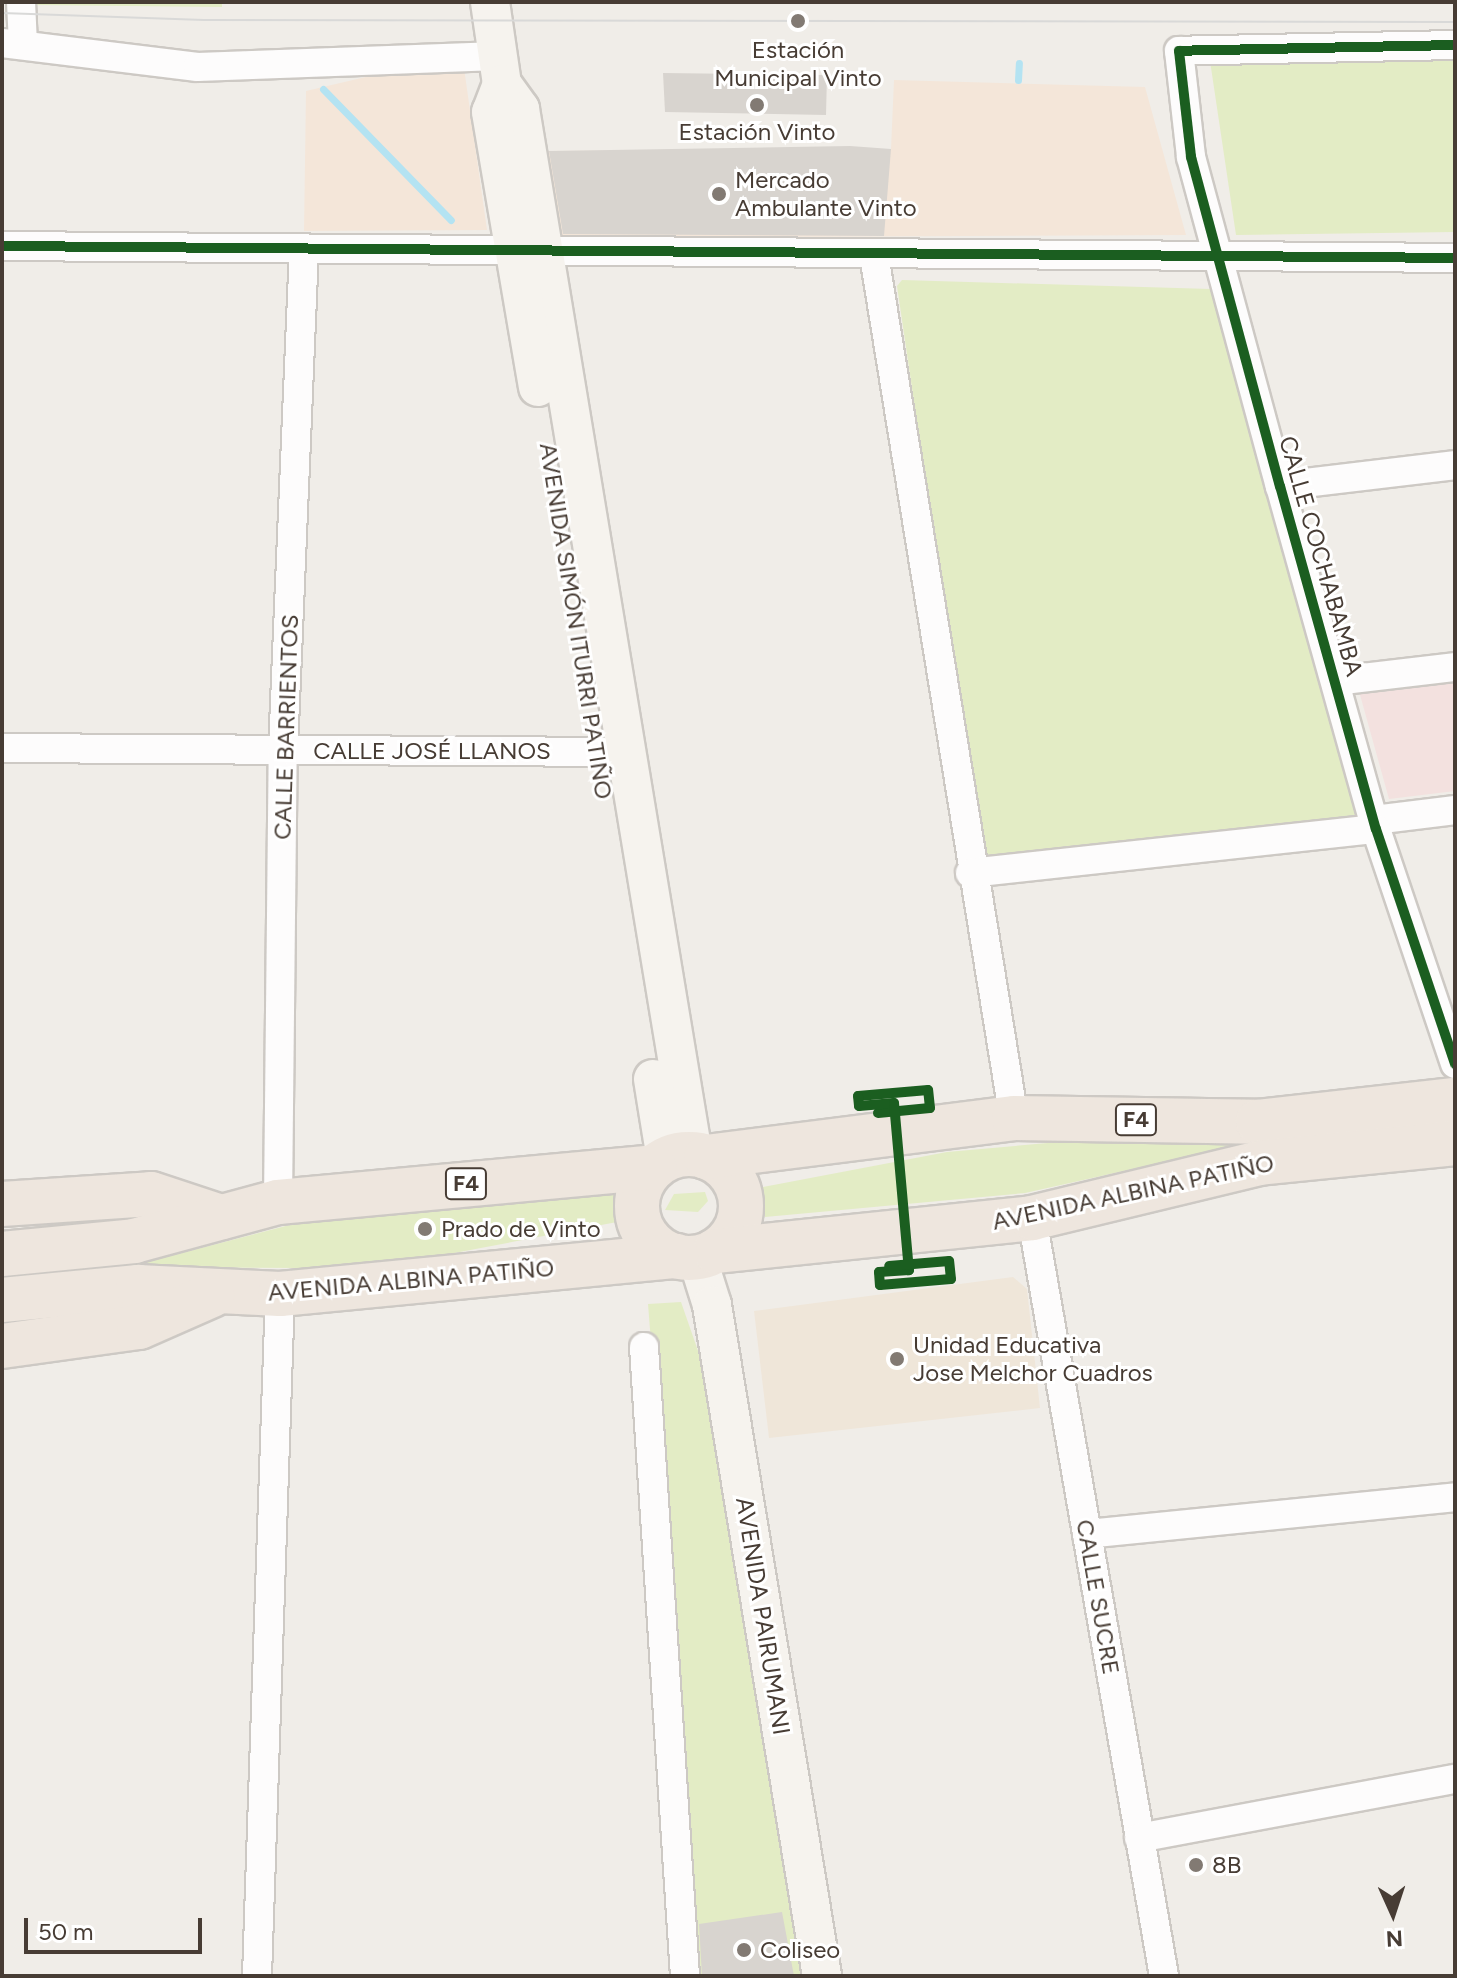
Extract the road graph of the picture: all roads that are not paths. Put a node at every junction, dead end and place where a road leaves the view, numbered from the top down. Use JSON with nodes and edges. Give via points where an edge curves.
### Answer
{"nodes":[{"id":1,"x":21,"y":2,"type":"edge"},
{"id":2,"x":490,"y":2,"type":"edge"},
{"id":3,"x":12,"y":43,"type":"edge"},
{"id":4,"x":1455,"y":45,"type":"edge"},
{"id":5,"x":500,"y":70,"type":"junction"},
{"id":6,"x":2,"y":246,"type":"edge"},
{"id":7,"x":304,"y":252,"type":"junction"},
{"id":8,"x":529,"y":252,"type":"junction"},
{"id":9,"x":874,"y":255,"type":"junction"},
{"id":10,"x":1218,"y":256,"type":"junction"},
{"id":11,"x":1455,"y":258,"type":"edge"},
{"id":12,"x":1455,"y":465,"type":"edge"},
{"id":13,"x":1280,"y":486,"type":"junction"},
{"id":14,"x":1455,"y":667,"type":"edge"},
{"id":15,"x":1336,"y":681,"type":"junction"},
{"id":16,"x":2,"y":748,"type":"edge"},
{"id":17,"x":283,"y":750,"type":"junction"},
{"id":18,"x":610,"y":752,"type":"junction"},
{"id":19,"x":1455,"y":810,"type":"edge"},
{"id":20,"x":1375,"y":824,"type":"junction"},
{"id":21,"x":970,"y":873,"type":"junction"},
{"id":22,"x":1455,"y":1064,"type":"edge"},
{"id":23,"x":1455,"y":1100,"type":"edge"},
{"id":24,"x":1014,"y":1118,"type":"junction"},
{"id":25,"x":1455,"y":1143,"type":"edge"},
{"id":26,"x":680,"y":1159,"type":"junction"},
{"id":27,"x":278,"y":1202,"type":"junction"},
{"id":28,"x":2,"y":1204,"type":"edge"},
{"id":29,"x":221,"y":1217,"type":"junction"},
{"id":30,"x":1032,"y":1218,"type":"junction"},
{"id":31,"x":3,"y":1251,"type":"edge"},
{"id":32,"x":696,"y":1255,"type":"junction"},
{"id":33,"x":221,"y":1291,"type":"junction"},
{"id":34,"x":280,"y":1294,"type":"junction"},
{"id":35,"x":3,"y":1302,"type":"edge"},
{"id":36,"x":2,"y":1346,"type":"edge"},
{"id":37,"x":644,"y":1347,"type":"dead end"},
{"id":38,"x":1455,"y":1497,"type":"edge"},
{"id":39,"x":1087,"y":1534,"type":"junction"},
{"id":40,"x":1455,"y":1779,"type":"edge"},
{"id":41,"x":1139,"y":1838,"type":"junction"},
{"id":42,"x":257,"y":1976,"type":"edge"},
{"id":43,"x":685,"y":1976,"type":"edge"},
{"id":44,"x":822,"y":1976,"type":"edge"},
{"id":45,"x":1164,"y":1976,"type":"edge"}],
"edges":[{"from":1,"to":3,"type":"street"},
{"from":2,"to":5,"type":"main road","name":"AVENIDA SIMÓN ITURRI PATIÑO"},
{"from":3,"to":5,"type":"street","via":[[198,67]]},
{"from":4,"to":10,"type":"street","name":"CALLE COCHABAMBA","via":[[1179,51],[1191,157]]},
{"from":5,"to":8,"type":"main road","name":"AVENIDA SIMÓN ITURRI PATIÑO","via":[[520,109]]},
{"from":6,"to":7,"type":"street"},
{"from":7,"to":8,"type":"street"},
{"from":7,"to":17,"type":"street","name":"CALLE BARRIENTOS"},
{"from":8,"to":9,"type":"street"},
{"from":8,"to":18,"type":"main road","name":"AVENIDA SIMÓN ITURRI PATIÑO"},
{"from":9,"to":10,"type":"street"},
{"from":9,"to":21,"type":"street"},
{"from":10,"to":11,"type":"street"},
{"from":10,"to":13,"type":"street","name":"CALLE COCHABAMBA"},
{"from":12,"to":13,"type":"street"},
{"from":13,"to":15,"type":"street","name":"CALLE COCHABAMBA"},
{"from":14,"to":15,"type":"street"},
{"from":15,"to":20,"type":"street","name":"CALLE COCHABAMBA"},
{"from":16,"to":17,"type":"street","name":"CALLE JOSÉ LLANOS"},
{"from":17,"to":18,"type":"street","name":"CALLE JOSÉ LLANOS"},
{"from":17,"to":27,"type":"street","name":"CALLE BARRIENTOS"},
{"from":18,"to":26,"type":"main road","name":"AVENIDA SIMÓN ITURRI PATIÑO"},
{"from":19,"to":20,"type":"street"},
{"from":20,"to":21,"type":"street"},
{"from":20,"to":22,"type":"street","name":"CALLE COCHABAMBA"},
{"from":21,"to":24,"type":"street"},
{"from":23,"to":24,"type":"highway","name":"AVENIDA ALBINA PATIÑO","number":"F4","via":[[1258,1122]]},
{"from":24,"to":26,"type":"highway","name":"AVENIDA ALBINA PATIÑO","number":"F4"},
{"from":25,"to":30,"type":"highway","name":"AVENIDA ALBINA PATIÑO","via":[[1259,1163]]},
{"from":26,"to":27,"type":"highway","name":"AVENIDA ALBINA PATIÑO","number":"F4"},
{"from":26,"to":32,"type":"highway","via":[[639,1190],[638,1218],[652,1242]]},
{"from":26,"to":32,"type":"highway","via":[[728,1171],[740,1194],[734,1232]]},
{"from":27,"to":29,"type":"highway","name":"AVENIDA ALBINA PATIÑO","number":"F4"},
{"from":28,"to":29,"type":"highway","via":[[151,1194]]},
{"from":29,"to":31,"type":"highway","name":"AVENIDA ALBINA PATIÑO","number":"F4","via":[[134,1241]]},
{"from":30,"to":32,"type":"highway","name":"AVENIDA ALBINA PATIÑO"},
{"from":30,"to":39,"type":"street","name":"CALLE SUCRE"},
{"from":31,"to":35,"type":"street"},
{"from":32,"to":34,"type":"highway","name":"AVENIDA ALBINA PATIÑO"},
{"from":32,"to":44,"type":"main road","name":"AVENIDA PAIRUMANI","via":[[712,1305]]},
{"from":33,"to":34,"type":"highway","name":"AVENIDA ALBINA PATIÑO"},
{"from":33,"to":35,"type":"highway","name":"AVENIDA ALBINA PATIÑO","via":[[138,1287]]},
{"from":33,"to":36,"type":"highway","via":[[139,1327]]},
{"from":34,"to":42,"type":"street"},
{"from":37,"to":43,"type":"street"},
{"from":38,"to":39,"type":"street"},
{"from":39,"to":41,"type":"street","name":"CALLE SUCRE"},
{"from":40,"to":41,"type":"street"},
{"from":41,"to":45,"type":"street","name":"CALLE SUCRE"}]}
